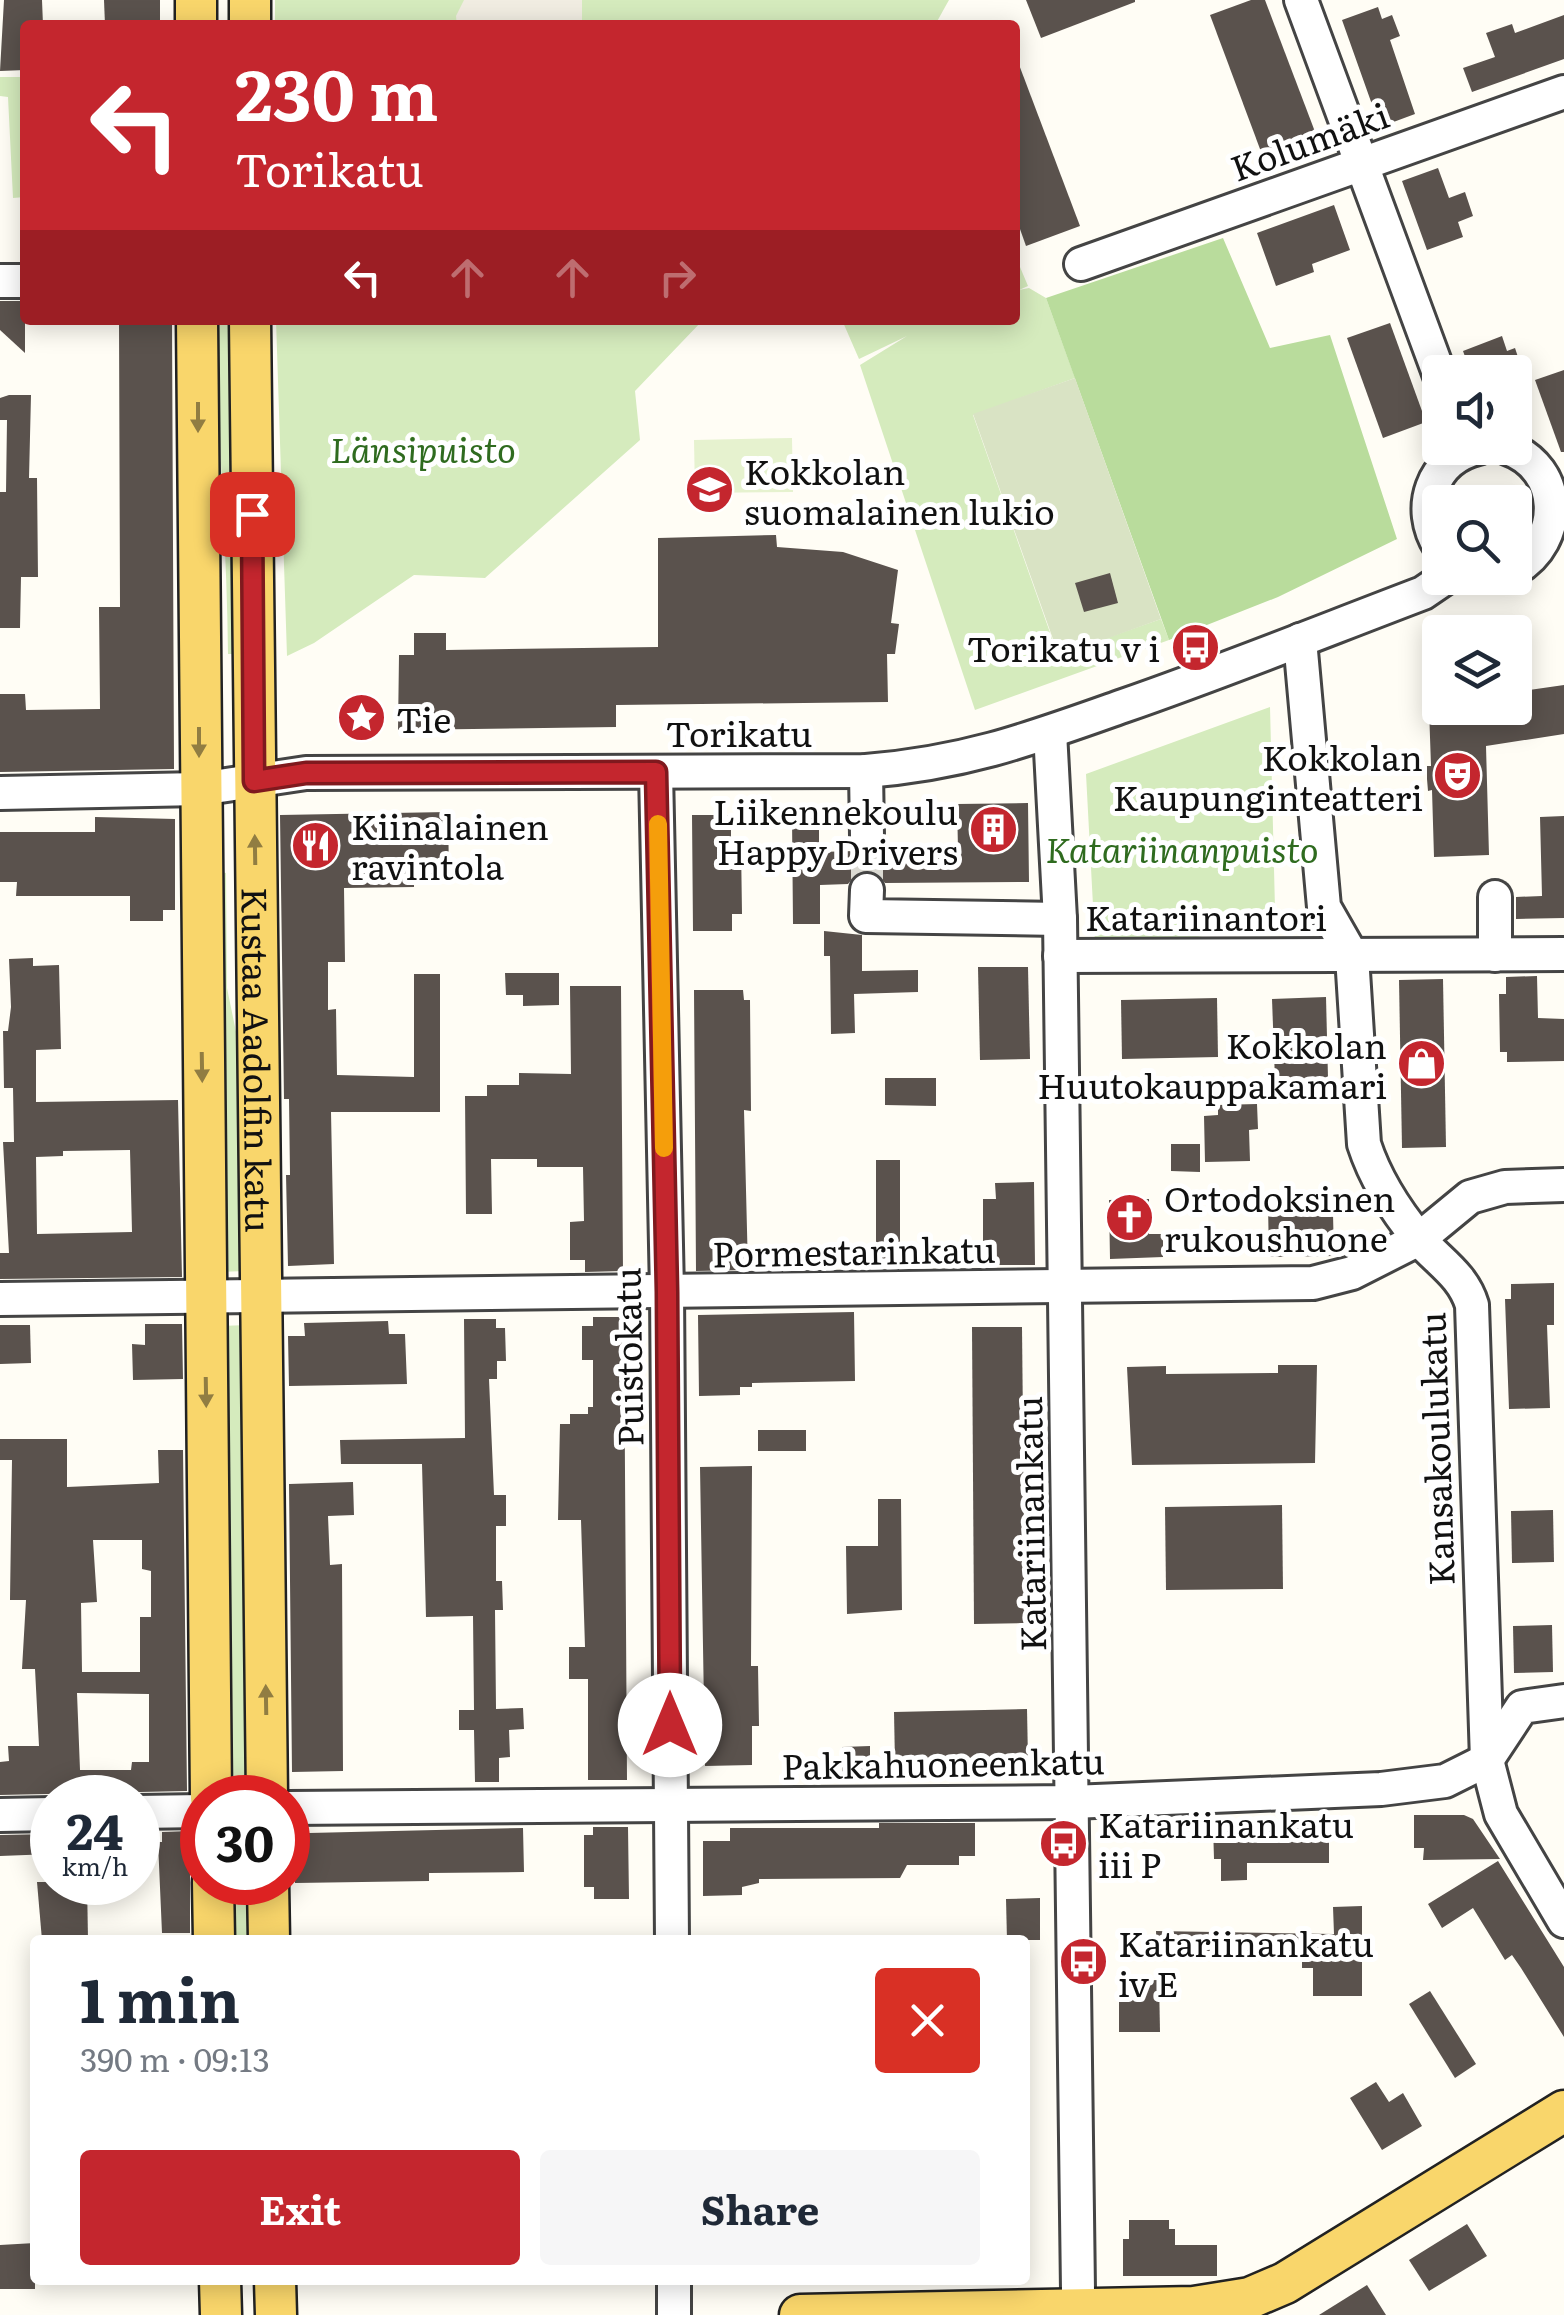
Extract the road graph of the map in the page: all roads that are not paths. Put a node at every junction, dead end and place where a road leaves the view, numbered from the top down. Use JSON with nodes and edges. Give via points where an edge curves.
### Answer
{"nodes":[{"id":1,"x":1301,"y":0,"type":"edge"},
{"id":2,"x":1564,"y":92,"type":"edge"},
{"id":3,"x":1362,"y":164,"type":"junction"},
{"id":4,"x":1081,"y":264,"type":"dead end"},
{"id":5,"x":198,"y":325,"type":"edge"},
{"id":6,"x":250,"y":325,"type":"edge"},
{"id":7,"x":1432,"y":355,"type":"edge"},
{"id":8,"x":1532,"y":460,"type":"edge"},
{"id":9,"x":1556,"y":476,"type":"edge"},
{"id":10,"x":1532,"y":558,"type":"edge"},
{"id":11,"x":1422,"y":593,"type":"edge"},
{"id":12,"x":1300,"y":640,"type":"junction"},
{"id":13,"x":1050,"y":732,"type":"junction"},
{"id":14,"x":866,"y":770,"type":"junction"},
{"id":15,"x":656,"y":772,"type":"junction"},
{"id":16,"x":254,"y":781,"type":"junction"},
{"id":17,"x":200,"y":789,"type":"junction"},
{"id":18,"x":0,"y":794,"type":"edge"},
{"id":19,"x":868,"y":836,"type":"tunnel mouth"},
{"id":20,"x":867,"y":890,"type":"tunnel mouth"},
{"id":21,"x":1494,"y":896,"type":"dead end"},
{"id":22,"x":1060,"y":919,"type":"junction"},
{"id":23,"x":1564,"y":954,"type":"edge"},
{"id":24,"x":1495,"y":955,"type":"junction"},
{"id":25,"x":1060,"y":956,"type":"junction"},
{"id":26,"x":1352,"y":956,"type":"junction"},
{"id":27,"x":1564,"y":1185,"type":"edge"},
{"id":28,"x":1419,"y":1238,"type":"junction"},
{"id":29,"x":1066,"y":1287,"type":"junction"},
{"id":30,"x":667,"y":1292,"type":"junction"},
{"id":31,"x":0,"y":1298,"type":"edge"},
{"id":32,"x":204,"y":1298,"type":"junction"},
{"id":33,"x":261,"y":1298,"type":"junction"},
{"id":34,"x":1564,"y":1701,"type":"edge"},
{"id":35,"x":1488,"y":1760,"type":"junction"},
{"id":36,"x":211,"y":1775,"type":"edge"},
{"id":37,"x":267,"y":1775,"type":"edge"},
{"id":38,"x":1072,"y":1802,"type":"junction"},
{"id":39,"x":671,"y":1804,"type":"junction"},
{"id":40,"x":310,"y":1808,"type":"edge"},
{"id":41,"x":30,"y":1814,"type":"edge"},
{"id":42,"x":0,"y":1815,"type":"edge"},
{"id":43,"x":213,"y":1905,"type":"edge"},
{"id":44,"x":268,"y":1905,"type":"edge"},
{"id":45,"x":1564,"y":1921,"type":"edge"},
{"id":46,"x":214,"y":1935,"type":"edge"},
{"id":47,"x":269,"y":1935,"type":"edge"},
{"id":48,"x":672,"y":1935,"type":"edge"},
{"id":49,"x":1564,"y":2111,"type":"edge"},
{"id":50,"x":220,"y":2285,"type":"edge"},
{"id":51,"x":275,"y":2285,"type":"edge"},
{"id":52,"x":674,"y":2285,"type":"edge"},
{"id":53,"x":1082,"y":2312,"type":"edge"},
{"id":54,"x":220,"y":2315,"type":"edge"},
{"id":55,"x":276,"y":2315,"type":"edge"},
{"id":56,"x":674,"y":2315,"type":"edge"},
{"id":57,"x":800,"y":2315,"type":"edge"}],
"edges":[{"from":1,"to":3,"type":"street"},
{"from":2,"to":3,"type":"street","name":"Kolumäki"},
{"from":3,"to":4,"type":"street","name":"Kolumäki"},
{"from":3,"to":7,"type":"street"},
{"from":5,"to":17,"type":"main road","name":"Kustaa Aadolfin katu","one_way":true},
{"from":6,"to":16,"type":"main road","name":"Kustaa Aadolfin katu"},
{"from":8,"to":9,"type":"street"},
{"from":9,"to":10,"type":"street","via":[[1548,540]]},
{"from":11,"to":12,"type":"street","name":"Torikatu"},
{"from":12,"to":13,"type":"street","name":"Torikatu"},
{"from":12,"to":26,"type":"street","name":"Kansakoulukatu","via":[[1324,907]]},
{"from":13,"to":14,"type":"street","name":"Torikatu","via":[[936,766]]},
{"from":13,"to":22,"type":"street","name":"Katariinankatu"},
{"from":14,"to":15,"type":"street","name":"Torikatu"},
{"from":14,"to":19,"type":"street"},
{"from":15,"to":16,"type":"street","name":"Torikatu","via":[[306,773]]},
{"from":15,"to":30,"type":"street","name":"Puistokatu"},
{"from":16,"to":17,"type":"street","name":"Torikatu"},
{"from":33,"to":16,"type":"main road","name":"Kustaa Aadolfin katu","one_way":true},
{"from":17,"to":18,"type":"street","name":"Torikatu"},
{"from":17,"to":32,"type":"main road","name":"Kustaa Aadolfin katu","one_way":true},
{"from":20,"to":22,"type":"street","via":[[866,916]]},
{"from":21,"to":24,"type":"street"},
{"from":22,"to":25,"type":"street","name":"Katariinankatu"},
{"from":23,"to":24,"type":"street","name":"Katariinantori"},
{"from":24,"to":26,"type":"street","name":"Katariinantori"},
{"from":25,"to":26,"type":"street","name":"Katariinantori"},
{"from":25,"to":29,"type":"street","name":"Katariinankatu"},
{"from":26,"to":28,"type":"street","name":"Kansakoulukatu","via":[[1364,1144],[1372,1171]]},
{"from":27,"to":28,"type":"street","name":"Pormestarinkatu","via":[[1504,1187],[1470,1198]]},
{"from":28,"to":29,"type":"street","name":"Pormestarinkatu","via":[[1352,1273],[1313,1283]]},
{"from":28,"to":35,"type":"street","name":"Kansakoulukatu","via":[[1466,1285],[1472,1305]]},
{"from":29,"to":30,"type":"street","name":"Pormestarinkatu"},
{"from":29,"to":38,"type":"street","name":"Katariinankatu"},
{"from":30,"to":33,"type":"street","name":"Pormestarinkatu"},
{"from":30,"to":39,"type":"street","name":"Puistokatu"},
{"from":31,"to":32,"type":"street","name":"Pormestarinkatu"},
{"from":32,"to":33,"type":"street","name":"Pormestarinkatu"},
{"from":32,"to":36,"type":"main road","name":"Kustaa Aadolfin katu","one_way":true},
{"from":37,"to":33,"type":"main road","name":"Kustaa Aadolfin katu","one_way":true},
{"from":34,"to":35,"type":"street","via":[[1522,1707]]},
{"from":35,"to":38,"type":"street","name":"Pakkahuoneenkatu","via":[[1445,1781],[1381,1789]]},
{"from":35,"to":45,"type":"street","name":"Kansakoulukatu","via":[[1501,1814]]},
{"from":38,"to":39,"type":"street","name":"Pakkahuoneenkatu"},
{"from":38,"to":53,"type":"street","name":"Katariinankatu"},
{"from":39,"to":40,"type":"street","name":"Pakkahuoneenkatu"},
{"from":39,"to":48,"type":"street","name":"Puistokatu"},
{"from":41,"to":42,"type":"street"},
{"from":43,"to":46,"type":"main road"},
{"from":44,"to":47,"type":"main road"},
{"from":49,"to":53,"type":"main road","via":[[1286,2283],[1250,2298],[1194,2307]]},
{"from":50,"to":54,"type":"main road"},
{"from":51,"to":55,"type":"main road"},
{"from":52,"to":56,"type":"street"},
{"from":53,"to":57,"type":"main road"}]}
